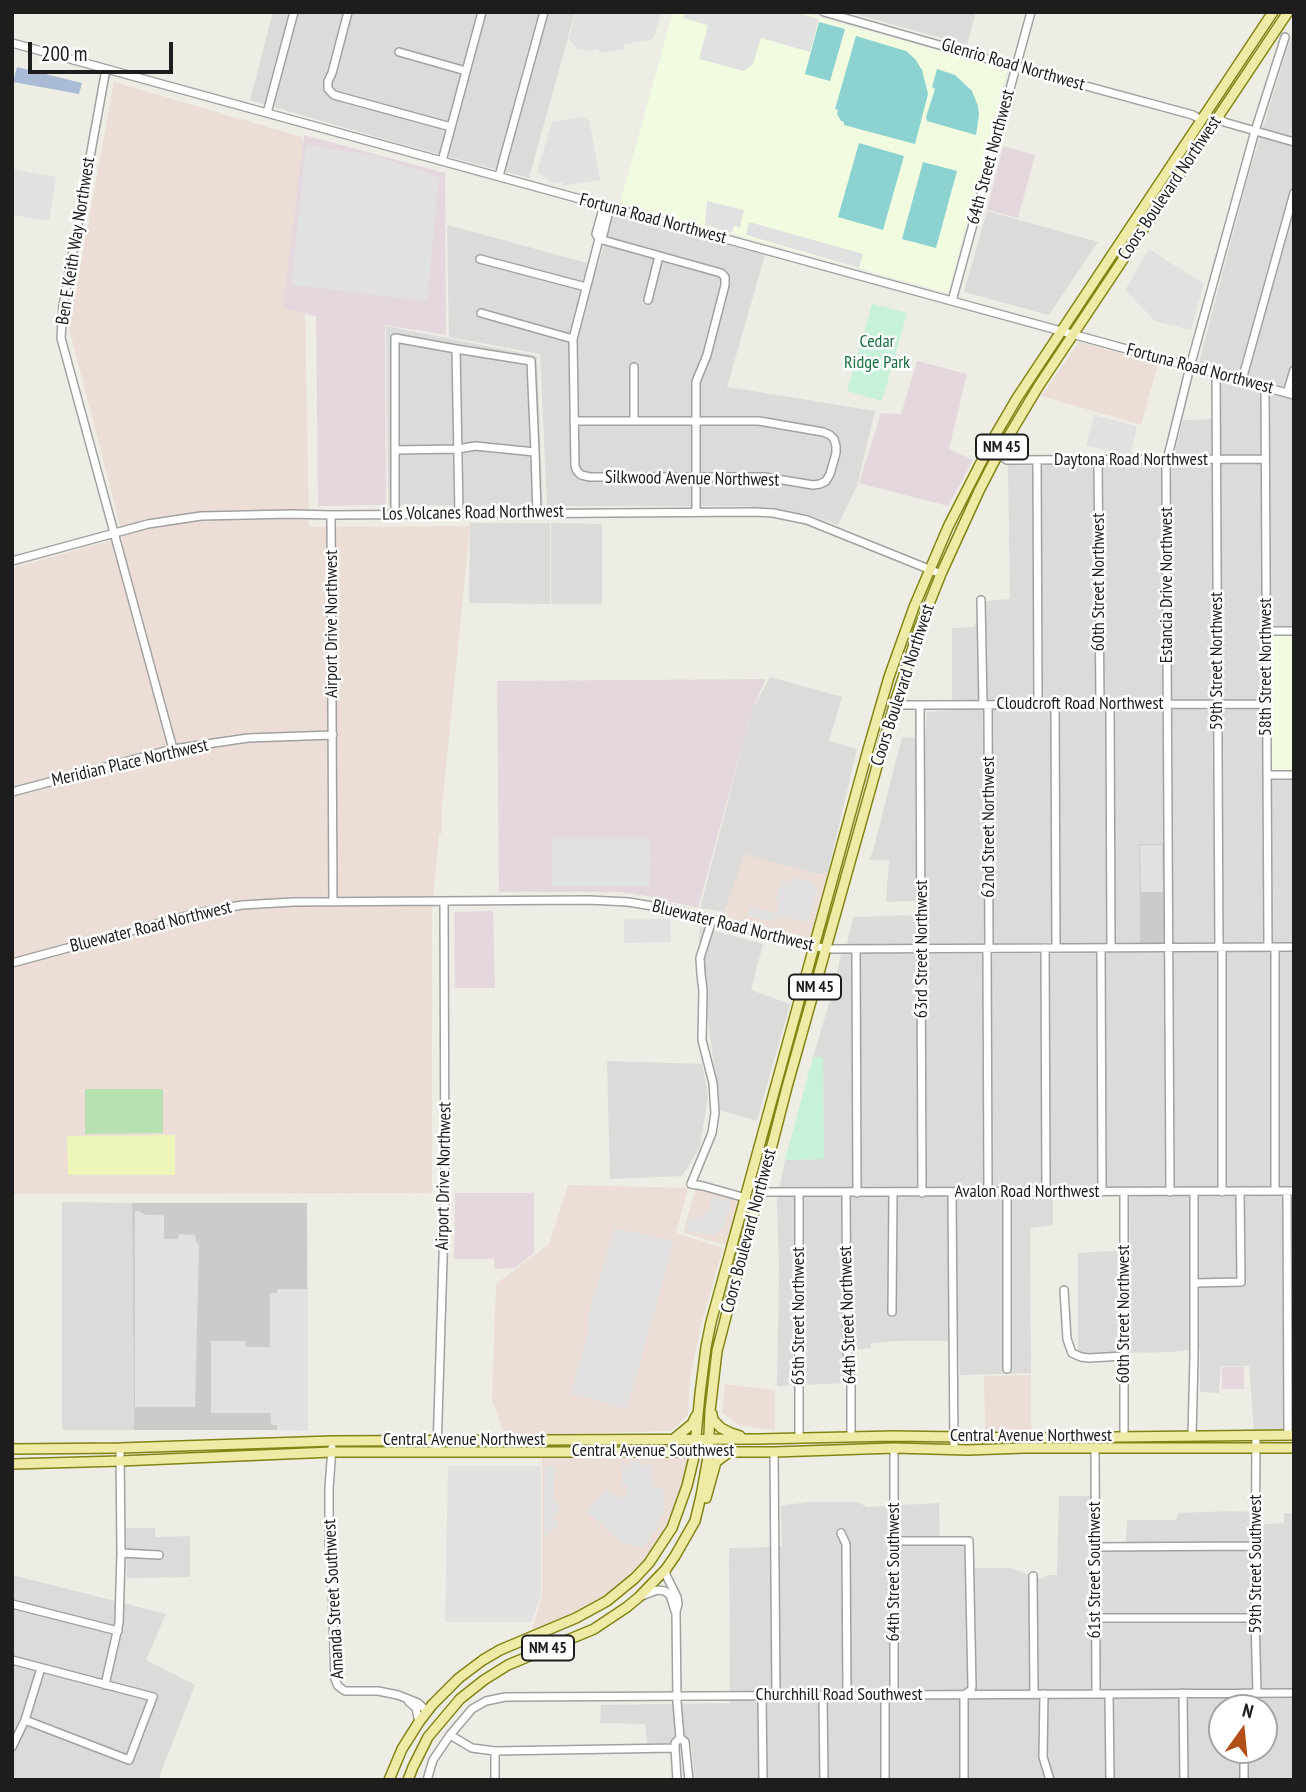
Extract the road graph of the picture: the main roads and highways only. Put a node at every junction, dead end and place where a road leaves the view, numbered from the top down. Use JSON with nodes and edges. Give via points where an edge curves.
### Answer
{"nodes":[{"id":1,"x":1273,"y":12,"type":"edge"},
{"id":2,"x":1288,"y":12,"type":"edge"},
{"id":3,"x":1226,"y":83,"type":"junction"},
{"id":4,"x":1218,"y":117,"type":"junction"},
{"id":5,"x":1200,"y":120,"type":"junction"},
{"id":6,"x":1189,"y":159,"type":"junction"},
{"id":7,"x":1004,"y":419,"type":"junction"},
{"id":8,"x":998,"y":454,"type":"junction"},
{"id":9,"x":975,"y":473,"type":"junction"},
{"id":10,"x":968,"y":514,"type":"junction"},
{"id":11,"x":894,"y":664,"type":"junction"},
{"id":12,"x":895,"y":702,"type":"junction"},
{"id":13,"x":882,"y":703,"type":"junction"},
{"id":14,"x":883,"y":744,"type":"junction"},
{"id":15,"x":760,"y":1146,"type":"junction"},
{"id":16,"x":760,"y":1192,"type":"junction"},
{"id":17,"x":746,"y":1198,"type":"junction"},
{"id":18,"x":746,"y":1239,"type":"junction"},
{"id":19,"x":706,"y":1347,"type":"junction"},
{"id":20,"x":718,"y":1351,"type":"junction"},
{"id":21,"x":710,"y":1405,"type":"junction"},
{"id":22,"x":698,"y":1412,"type":"junction"},
{"id":23,"x":1291,"y":1435,"type":"edge"},
{"id":24,"x":675,"y":1438,"type":"junction"},
{"id":25,"x":696,"y":1438,"type":"junction"},
{"id":26,"x":708,"y":1438,"type":"junction"},
{"id":27,"x":753,"y":1439,"type":"junction"},
{"id":28,"x":390,"y":1440,"type":"junction"},
{"id":29,"x":1294,"y":1448,"type":"edge"},
{"id":30,"x":12,"y":1449,"type":"edge"},
{"id":31,"x":695,"y":1451,"type":"junction"},
{"id":32,"x":708,"y":1451,"type":"junction"},
{"id":33,"x":389,"y":1452,"type":"junction"},
{"id":34,"x":732,"y":1452,"type":"junction"},
{"id":35,"x":12,"y":1464,"type":"edge"},
{"id":36,"x":695,"y":1521,"type":"junction"},
{"id":37,"x":427,"y":1711,"type":"junction"},
{"id":38,"x":428,"y":1737,"type":"junction"},
{"id":39,"x":389,"y":1780,"type":"edge"},
{"id":40,"x":408,"y":1780,"type":"edge"}],
"edges":[{"from":1,"to":3,"type":"main road","name":"Coors Boulevard Northwest","number":"NM 45"},
{"from":2,"to":4,"type":"main road","name":"Coors Boulevard Northwest","number":"NM 45"},
{"from":3,"to":4,"type":"main road"},
{"from":3,"to":5,"type":"main road","name":"Coors Boulevard Northwest","number":"NM 45"},
{"from":4,"to":6,"type":"main road","name":"Coors Boulevard Northwest","number":"NM 45"},
{"from":5,"to":6,"type":"main road","via":[[1201,131]]},
{"from":5,"to":7,"type":"main road","name":"Coors Boulevard Northwest","number":"NM 45"},
{"from":6,"to":8,"type":"main road","name":"Coors Boulevard Northwest","number":"NM 45"},
{"from":7,"to":8,"type":"main road"},
{"from":7,"to":9,"type":"main road","name":"Coors Boulevard Northwest","number":"NM 45"},
{"from":8,"to":10,"type":"main road","name":"Coors Boulevard Northwest","number":"NM 45"},
{"from":9,"to":10,"type":"main road"},
{"from":9,"to":11,"type":"main road","name":"Coors Boulevard Northwest","number":"NM 45","via":[[929,570]]},
{"from":10,"to":12,"type":"main road","name":"Coors Boulevard Northwest","number":"NM 45","via":[[919,629]]},
{"from":11,"to":12,"type":"main road","via":[[897,672],[891,695]]},
{"from":11,"to":13,"type":"main road","name":"Coors Boulevard Northwest","number":"NM 45"},
{"from":12,"to":14,"type":"main road","name":"Coors Boulevard Northwest","number":"NM 45"},
{"from":13,"to":14,"type":"main road","via":[[879,737]]},
{"from":13,"to":15,"type":"main road","name":"Coors Boulevard Northwest","number":"NM 45"},
{"from":14,"to":16,"type":"main road","name":"Coors Boulevard Northwest","number":"NM 45"},
{"from":15,"to":16,"type":"main road"},
{"from":15,"to":17,"type":"main road","name":"Coors Boulevard Northwest","number":"NM 45"},
{"from":16,"to":18,"type":"main road","name":"Coors Boulevard Northwest","number":"NM 45"},
{"from":17,"to":18,"type":"main road"},
{"from":17,"to":19,"type":"main road","name":"Coors Boulevard Northwest","number":"NM 45"},
{"from":18,"to":20,"type":"main road","name":"Coors Boulevard Northwest","number":"NM 45"},
{"from":19,"to":20,"type":"main road"},
{"from":19,"to":22,"type":"main road","name":"Coors Boulevard Northwest","number":"NM 45"},
{"from":20,"to":21,"type":"main road","name":"Coors Boulevard Northwest","number":"NM 45"},
{"from":21,"to":26,"type":"main road","name":"Coors Boulevard Northwest","number":"NM 45"},
{"from":21,"to":27,"type":"main road","via":[[713,1420],[721,1428]]},
{"from":22,"to":24,"type":"main road"},
{"from":22,"to":25,"type":"main road","name":"Coors Boulevard Northwest","number":"NM 45"},
{"from":23,"to":27,"type":"main road","name":"Central Avenue Northwest"},
{"from":24,"to":25,"type":"main road","name":"Central Avenue Northwest"},
{"from":24,"to":28,"type":"main road","name":"Central Avenue Northwest"},
{"from":25,"to":26,"type":"main road","name":"Central Avenue Northwest"},
{"from":25,"to":31,"type":"main road","number":"NM 45"},
{"from":26,"to":27,"type":"main road","name":"Central Avenue Northwest"},
{"from":26,"to":32,"type":"main road","number":"NM 45"},
{"from":28,"to":30,"type":"main road","name":"Central Avenue Northwest"},
{"from":28,"to":33,"type":"main road"},
{"from":29,"to":34,"type":"main road","name":"Central Avenue Southwest"},
{"from":31,"to":32,"type":"main road","name":"Central Avenue Southwest"},
{"from":31,"to":33,"type":"main road","name":"Central Avenue Southwest"},
{"from":31,"to":37,"type":"main road","number":"NM 45","via":[[672,1528],[635,1578],[584,1614],[483,1660]]},
{"from":32,"to":34,"type":"main road","name":"Central Avenue Southwest"},
{"from":32,"to":36,"type":"main road","number":"NM 45"},
{"from":33,"to":35,"type":"main road","name":"Central Avenue Southwest"},
{"from":34,"to":36,"type":"main road","via":[[716,1462],[704,1507]]},
{"from":36,"to":38,"type":"main road","number":"NM 45","via":[[676,1556],[639,1597],[594,1629],[495,1672],[460,1699]]},
{"from":37,"to":38,"type":"main road","via":[[433,1723]]},
{"from":37,"to":39,"type":"main road","number":"NM 45","via":[[402,1749]]},
{"from":38,"to":40,"type":"main road","number":"NM 45"}]}
